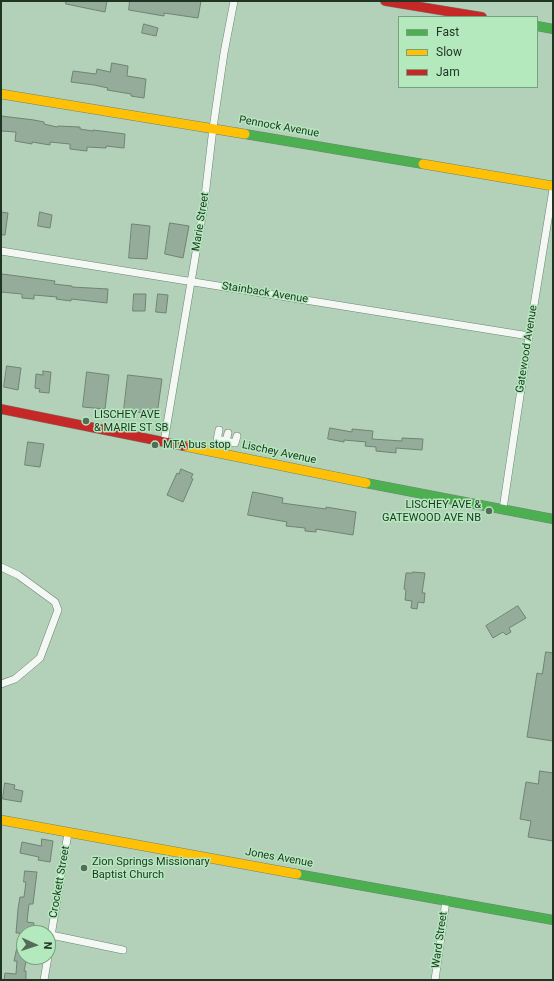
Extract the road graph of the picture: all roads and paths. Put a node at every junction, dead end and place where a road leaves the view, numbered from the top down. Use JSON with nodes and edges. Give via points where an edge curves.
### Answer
{"nodes":[{"id":1,"x":234,"y":1,"type":"edge"},
{"id":2,"x":385,"y":1,"type":"edge"},
{"id":3,"x":476,"y":16,"type":"edge"},
{"id":4,"x":538,"y":26,"type":"edge"},
{"id":5,"x":553,"y":29,"type":"edge"},
{"id":6,"x":1,"y":94,"type":"edge"},
{"id":7,"x":213,"y":128,"type":"junction"},
{"id":8,"x":553,"y":186,"type":"edge"},
{"id":9,"x":553,"y":189,"type":"edge"},
{"id":10,"x":1,"y":251,"type":"edge"},
{"id":11,"x":190,"y":282,"type":"junction"},
{"id":12,"x":529,"y":336,"type":"junction"},
{"id":13,"x":1,"y":409,"type":"edge"},
{"id":14,"x":219,"y":430,"type":"dead end"},
{"id":15,"x":228,"y":433,"type":"dead end"},
{"id":16,"x":237,"y":436,"type":"dead end"},
{"id":17,"x":224,"y":441,"type":"junction"},
{"id":18,"x":164,"y":442,"type":"junction"},
{"id":19,"x":219,"y":453,"type":"junction"},
{"id":20,"x":503,"y":509,"type":"junction"},
{"id":21,"x":553,"y":519,"type":"edge"},
{"id":22,"x":1,"y":567,"type":"edge"},
{"id":23,"x":1,"y":684,"type":"edge"},
{"id":24,"x":1,"y":820,"type":"edge"},
{"id":25,"x":68,"y":833,"type":"junction"},
{"id":26,"x":446,"y":900,"type":"junction"},
{"id":27,"x":553,"y":920,"type":"edge"},
{"id":28,"x":53,"y":925,"type":"edge"},
{"id":29,"x":56,"y":936,"type":"edge"},
{"id":30,"x":123,"y":950,"type":"dead end"},
{"id":31,"x":47,"y":965,"type":"edge"},
{"id":32,"x":44,"y":980,"type":"edge"},
{"id":33,"x":435,"y":980,"type":"edge"}],
"edges":[{"from":1,"to":7,"type":"street","name":"Marie Street"},
{"from":2,"to":3,"type":"street"},
{"from":4,"to":5,"type":"street"},
{"from":6,"to":7,"type":"street","name":"Pennock Avenue"},
{"from":7,"to":8,"type":"street","name":"Pennock Avenue"},
{"from":7,"to":11,"type":"street","name":"Marie Street","via":[[204,205]]},
{"from":9,"to":12,"type":"street","name":"Gatewood Avenue"},
{"from":10,"to":11,"type":"street","name":"Stainback Avenue"},
{"from":11,"to":12,"type":"street","name":"Stainback Avenue"},
{"from":11,"to":18,"type":"street","name":"Marie Street"},
{"from":12,"to":20,"type":"street","name":"Gatewood Avenue"},
{"from":13,"to":18,"type":"street","name":"Lischey Avenue"},
{"from":14,"to":17,"type":"street","via":[[217,440]]},
{"from":15,"to":17,"type":"street"},
{"from":16,"to":17,"type":"street","via":[[235,443]]},
{"from":17,"to":19,"type":"street"},
{"from":18,"to":19,"type":"street","name":"Lischey Avenue"},
{"from":19,"to":20,"type":"street","name":"Lischey Avenue"},
{"from":20,"to":21,"type":"street","name":"Lischey Avenue"},
{"from":22,"to":23,"type":"street","via":[[18,575],[55,602],[58,610],[40,658],[15,679]]},
{"from":24,"to":25,"type":"street","name":"Jones Avenue"},
{"from":25,"to":26,"type":"street","name":"Jones Avenue"},
{"from":25,"to":28,"type":"street","name":"Crockett Street"},
{"from":26,"to":27,"type":"street","name":"Jones Avenue"},
{"from":26,"to":33,"type":"street","name":"Ward Street"},
{"from":29,"to":30,"type":"street"},
{"from":31,"to":32,"type":"street"}]}
